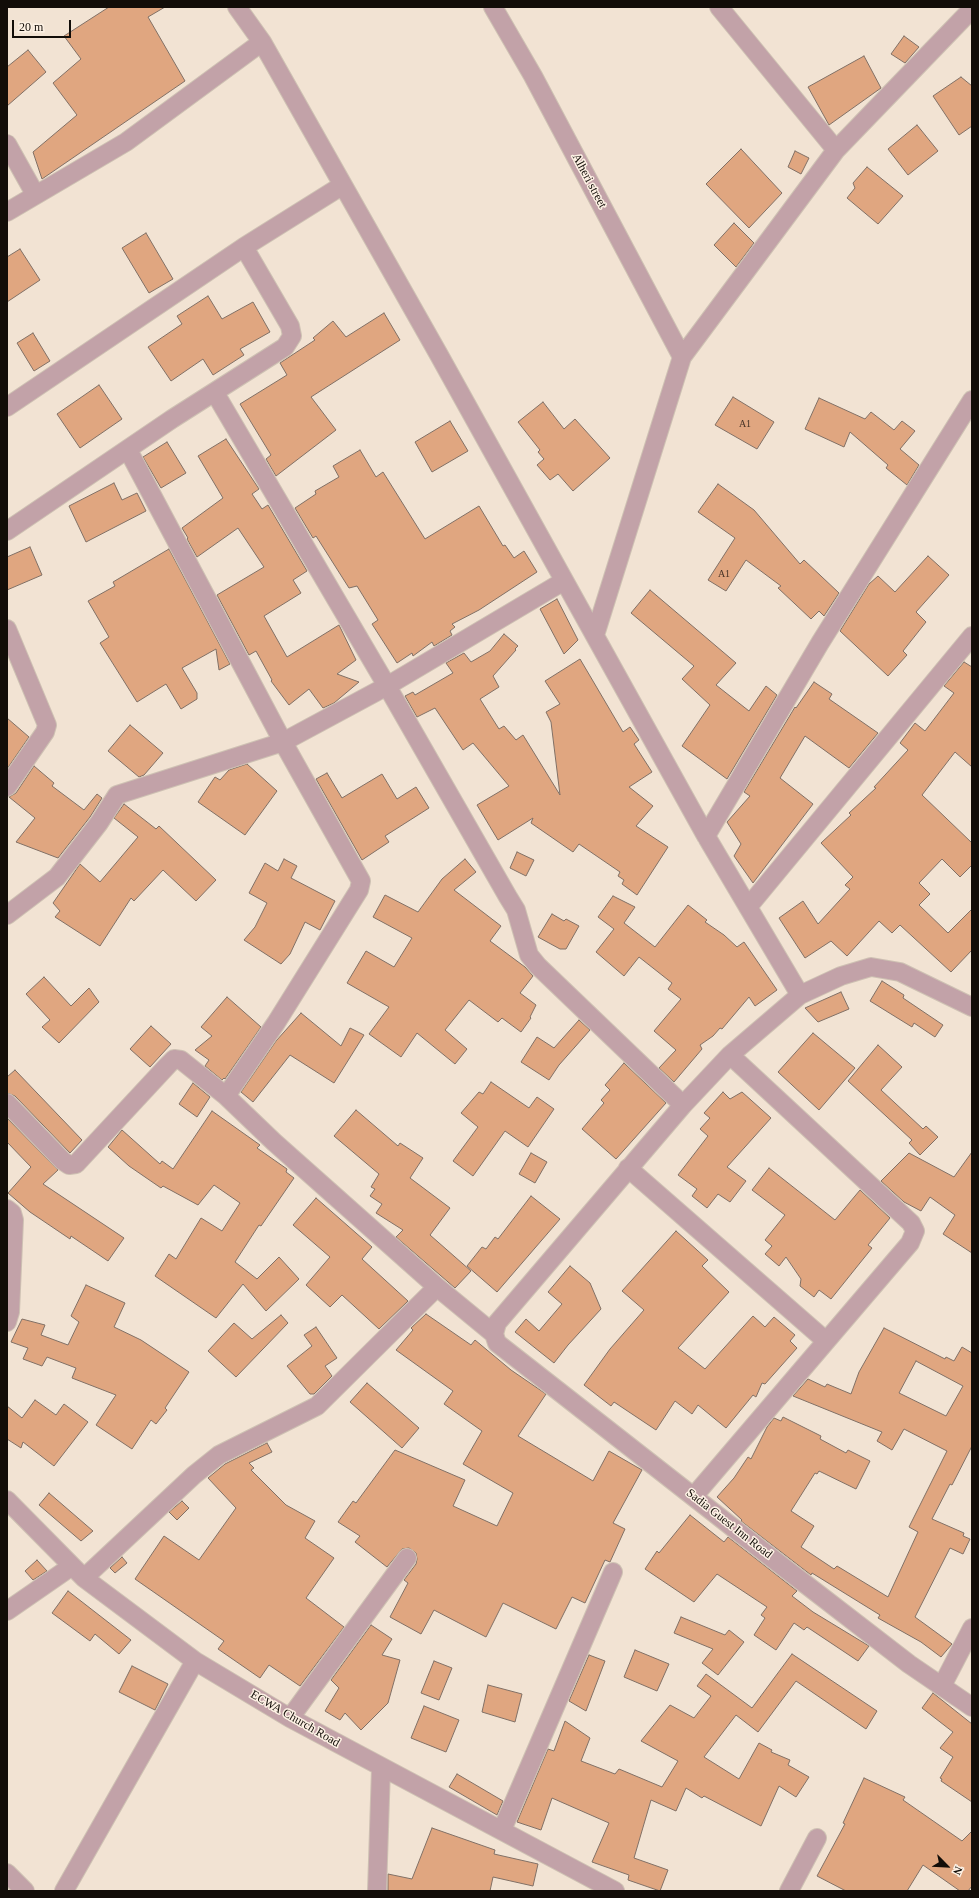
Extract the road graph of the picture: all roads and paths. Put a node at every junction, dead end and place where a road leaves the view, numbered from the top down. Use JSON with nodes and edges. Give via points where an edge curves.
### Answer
{"nodes":[{"id":1,"x":237,"y":7,"type":"edge"},
{"id":2,"x":492,"y":7,"type":"edge"},
{"id":3,"x":719,"y":7,"type":"edge"},
{"id":4,"x":972,"y":9,"type":"edge"},
{"id":5,"x":262,"y":42,"type":"junction"},
{"id":6,"x":7,"y":144,"type":"edge"},
{"id":7,"x":836,"y":150,"type":"junction"},
{"id":8,"x":343,"y":185,"type":"junction"},
{"id":9,"x":36,"y":194,"type":"junction"},
{"id":10,"x":7,"y":212,"type":"edge"},
{"id":11,"x":244,"y":246,"type":"junction"},
{"id":12,"x":682,"y":356,"type":"junction"},
{"id":13,"x":215,"y":393,"type":"junction"},
{"id":14,"x":972,"y":400,"type":"edge"},
{"id":15,"x":7,"y":407,"type":"edge"},
{"id":16,"x":128,"y":450,"type":"junction"},
{"id":17,"x":7,"y":531,"type":"edge"},
{"id":18,"x":564,"y":581,"type":"junction"},
{"id":19,"x":7,"y":630,"type":"edge"},
{"id":20,"x":595,"y":635,"type":"junction"},
{"id":21,"x":972,"y":636,"type":"edge"},
{"id":22,"x":388,"y":686,"type":"junction"},
{"id":23,"x":283,"y":742,"type":"junction"},
{"id":24,"x":7,"y":787,"type":"edge"},
{"id":25,"x":706,"y":836,"type":"junction"},
{"id":26,"x":748,"y":907,"type":"junction"},
{"id":27,"x":7,"y":915,"type":"edge"},
{"id":28,"x":800,"y":995,"type":"junction"},
{"id":29,"x":972,"y":1007,"type":"edge"},
{"id":30,"x":730,"y":1055,"type":"junction"},
{"id":31,"x":226,"y":1096,"type":"junction"},
{"id":32,"x":7,"y":1103,"type":"edge"},
{"id":33,"x":683,"y":1105,"type":"junction"},
{"id":34,"x":628,"y":1168,"type":"junction"},
{"id":35,"x":7,"y":1209,"type":"edge"},
{"id":36,"x":437,"y":1287,"type":"junction"},
{"id":37,"x":7,"y":1322,"type":"edge"},
{"id":38,"x":494,"y":1334,"type":"junction"},
{"id":39,"x":826,"y":1342,"type":"junction"},
{"id":40,"x":694,"y":1496,"type":"junction"},
{"id":41,"x":7,"y":1500,"type":"edge"},
{"id":42,"x":407,"y":1558,"type":"dead end"},
{"id":43,"x":78,"y":1572,"type":"junction"},
{"id":44,"x":613,"y":1572,"type":"dead end"},
{"id":45,"x":7,"y":1611,"type":"edge"},
{"id":46,"x":972,"y":1628,"type":"edge"},
{"id":47,"x":195,"y":1661,"type":"junction"},
{"id":48,"x":942,"y":1686,"type":"junction"},
{"id":49,"x":972,"y":1707,"type":"edge"},
{"id":50,"x":290,"y":1718,"type":"junction"},
{"id":51,"x":381,"y":1768,"type":"junction"},
{"id":52,"x":502,"y":1830,"type":"junction"},
{"id":53,"x":817,"y":1838,"type":"dead end"},
{"id":54,"x":64,"y":1891,"type":"edge"},
{"id":55,"x":377,"y":1891,"type":"edge"},
{"id":56,"x":615,"y":1891,"type":"edge"},
{"id":57,"x":789,"y":1891,"type":"edge"}],
"edges":[{"from":1,"to":5,"type":"street"},
{"from":2,"to":12,"type":"street","name":"Alheri street","via":[[533,76]]},
{"from":3,"to":7,"type":"street"},
{"from":4,"to":7,"type":"street"},
{"from":5,"to":8,"type":"street"},
{"from":5,"to":9,"type":"street","via":[[126,142]]},
{"from":6,"to":9,"type":"street"},
{"from":7,"to":12,"type":"street"},
{"from":8,"to":11,"type":"street"},
{"from":8,"to":18,"type":"street"},
{"from":9,"to":10,"type":"street"},
{"from":11,"to":13,"type":"street","via":[[290,326],[292,336],[284,347]]},
{"from":11,"to":15,"type":"street"},
{"from":12,"to":20,"type":"street"},
{"from":13,"to":16,"type":"street"},
{"from":13,"to":22,"type":"street"},
{"from":14,"to":25,"type":"street","via":[[820,643]]},
{"from":16,"to":17,"type":"street"},
{"from":16,"to":23,"type":"street"},
{"from":18,"to":20,"type":"street"},
{"from":18,"to":22,"type":"street"},
{"from":19,"to":24,"type":"street","via":[[47,725],[45,732]]},
{"from":20,"to":25,"type":"street"},
{"from":21,"to":26,"type":"street"},
{"from":22,"to":23,"type":"street"},
{"from":22,"to":33,"type":"street","via":[[512,904],[534,961]]},
{"from":23,"to":27,"type":"street","via":[[117,795],[56,877]]},
{"from":23,"to":31,"type":"street","via":[[361,881],[359,890],[305,977]]},
{"from":25,"to":26,"type":"street"},
{"from":26,"to":28,"type":"street"},
{"from":28,"to":29,"type":"street","via":[[841,976],[871,967],[900,972]]},
{"from":28,"to":30,"type":"street"},
{"from":30,"to":33,"type":"street"},
{"from":30,"to":39,"type":"street","via":[[912,1223],[915,1231],[910,1244]]},
{"from":31,"to":32,"type":"street","name":"Sadia Guest Inn Road","via":[[181,1060],[174,1059],[76,1164],[69,1165]]},
{"from":31,"to":36,"type":"street","name":"Sadia Guest Inn Road"},
{"from":33,"to":34,"type":"street"},
{"from":34,"to":38,"type":"street","via":[[497,1323]]},
{"from":34,"to":39,"type":"street"},
{"from":35,"to":37,"type":"street","via":[[12,1213],[14,1220],[10,1312]]},
{"from":36,"to":38,"type":"street","name":"Sadia Guest Inn Road"},
{"from":36,"to":43,"type":"street","via":[[317,1406],[219,1455]]},
{"from":38,"to":40,"type":"street","name":"Sadia Guest Inn Road","via":[[497,1343]]},
{"from":39,"to":40,"type":"street"},
{"from":40,"to":48,"type":"street","name":"Sadia Guest Inn Road","via":[[909,1664]]},
{"from":41,"to":43,"type":"street","name":"ECWA Church Road"},
{"from":42,"to":50,"type":"street"},
{"from":43,"to":45,"type":"street"},
{"from":43,"to":47,"type":"street","name":"ECWA Church Road"},
{"from":44,"to":52,"type":"street"},
{"from":46,"to":48,"type":"street"},
{"from":47,"to":50,"type":"street","name":"ECWA Church Road"},
{"from":47,"to":54,"type":"street"},
{"from":48,"to":49,"type":"street","name":"Sadia Guest Inn Road"},
{"from":50,"to":51,"type":"street","name":"ECWA Church Road"},
{"from":51,"to":52,"type":"street","name":"ECWA Church Road"},
{"from":51,"to":55,"type":"street"},
{"from":52,"to":56,"type":"street","name":"ECWA Church Road"},
{"from":53,"to":57,"type":"street"}]}
